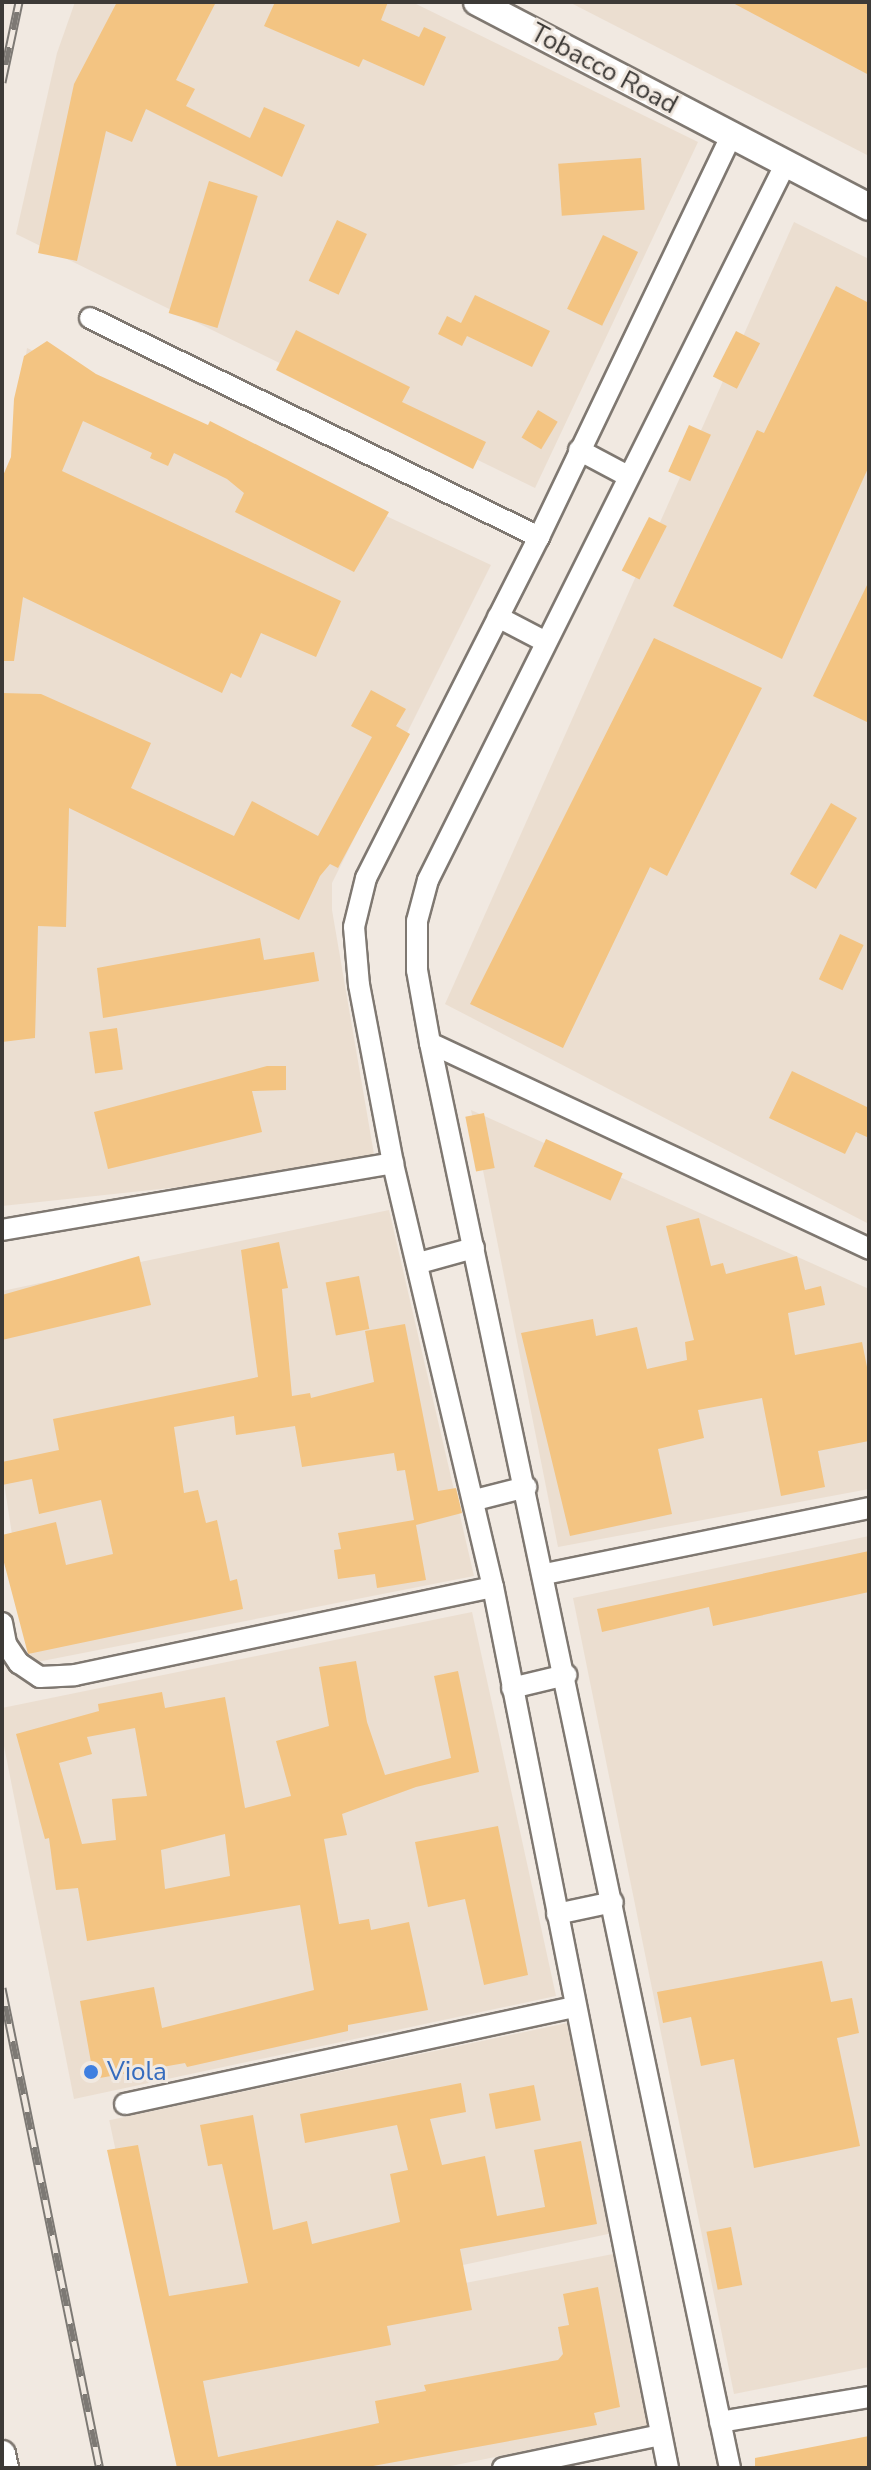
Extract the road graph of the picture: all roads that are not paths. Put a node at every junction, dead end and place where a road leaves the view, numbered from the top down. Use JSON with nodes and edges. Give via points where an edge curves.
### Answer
{"nodes":[{"id":1,"x":477,"y":2,"type":"edge"},
{"id":2,"x":732,"y":135,"type":"junction"},
{"id":3,"x":785,"y":165,"type":"junction"},
{"id":4,"x":869,"y":207,"type":"edge"},
{"id":5,"x":90,"y":318,"type":"dead end"},
{"id":6,"x":579,"y":450,"type":"junction"},
{"id":7,"x":626,"y":475,"type":"junction"},
{"id":8,"x":539,"y":537,"type":"junction"},
{"id":9,"x":498,"y":617,"type":"junction"},
{"id":10,"x":546,"y":642,"type":"junction"},
{"id":11,"x":430,"y":1043,"type":"junction"},
{"id":12,"x":393,"y":1163,"type":"junction"},
{"id":13,"x":2,"y":1230,"type":"edge"},
{"id":14,"x":474,"y":1248,"type":"junction"},
{"id":15,"x":869,"y":1249,"type":"edge"},
{"id":16,"x":419,"y":1263,"type":"junction"},
{"id":17,"x":526,"y":1487,"type":"junction"},
{"id":18,"x":475,"y":1500,"type":"junction"},
{"id":19,"x":869,"y":1508,"type":"edge"},
{"id":20,"x":545,"y":1574,"type":"junction"},
{"id":21,"x":493,"y":1587,"type":"junction"},
{"id":22,"x":2,"y":1623,"type":"edge"},
{"id":23,"x":566,"y":1675,"type":"junction"},
{"id":24,"x":512,"y":1688,"type":"junction"},
{"id":25,"x":613,"y":1902,"type":"junction"},
{"id":26,"x":557,"y":1914,"type":"junction"},
{"id":27,"x":575,"y":2007,"type":"junction"},
{"id":28,"x":125,"y":2104,"type":"dead end"},
{"id":29,"x":869,"y":2397,"type":"edge"},
{"id":30,"x":720,"y":2422,"type":"junction"},
{"id":31,"x":661,"y":2435,"type":"junction"},
{"id":32,"x":2,"y":2454,"type":"edge"},
{"id":33,"x":5,"y":2468,"type":"edge"},
{"id":34,"x":503,"y":2468,"type":"edge"},
{"id":35,"x":668,"y":2468,"type":"edge"},
{"id":36,"x":730,"y":2468,"type":"edge"}],
"edges":[{"from":1,"to":2,"type":"street","name":"Tobacco Road"},
{"from":2,"to":3,"type":"street","name":"Tobacco Road"},
{"from":2,"to":6,"type":"street"},
{"from":3,"to":4,"type":"street","name":"Tobacco Road"},
{"from":3,"to":7,"type":"street"},
{"from":5,"to":8,"type":"street"},
{"from":6,"to":7,"type":"street"},
{"from":6,"to":8,"type":"street"},
{"from":7,"to":10,"type":"street"},
{"from":8,"to":9,"type":"street"},
{"from":9,"to":10,"type":"street"},
{"from":9,"to":12,"type":"street","via":[[366,878],[354,927],[359,985]]},
{"from":10,"to":11,"type":"street","via":[[428,880],[417,921],[417,970]]},
{"from":11,"to":14,"type":"street"},
{"from":11,"to":15,"type":"street"},
{"from":12,"to":13,"type":"street"},
{"from":12,"to":16,"type":"street"},
{"from":14,"to":16,"type":"street"},
{"from":14,"to":17,"type":"street"},
{"from":16,"to":18,"type":"street"},
{"from":17,"to":18,"type":"street"},
{"from":17,"to":20,"type":"street"},
{"from":18,"to":21,"type":"street"},
{"from":19,"to":20,"type":"street"},
{"from":20,"to":23,"type":"street"},
{"from":21,"to":22,"type":"street","via":[[75,1675],[40,1677],[19,1663],[6,1644]]},
{"from":21,"to":24,"type":"street"},
{"from":23,"to":24,"type":"street"},
{"from":23,"to":25,"type":"street"},
{"from":24,"to":26,"type":"street"},
{"from":25,"to":26,"type":"street"},
{"from":25,"to":30,"type":"street"},
{"from":26,"to":27,"type":"street"},
{"from":27,"to":28,"type":"street"},
{"from":27,"to":31,"type":"street"},
{"from":29,"to":30,"type":"street"},
{"from":30,"to":36,"type":"street"},
{"from":31,"to":34,"type":"street"},
{"from":31,"to":35,"type":"street"},
{"from":32,"to":33,"type":"street"}]}
